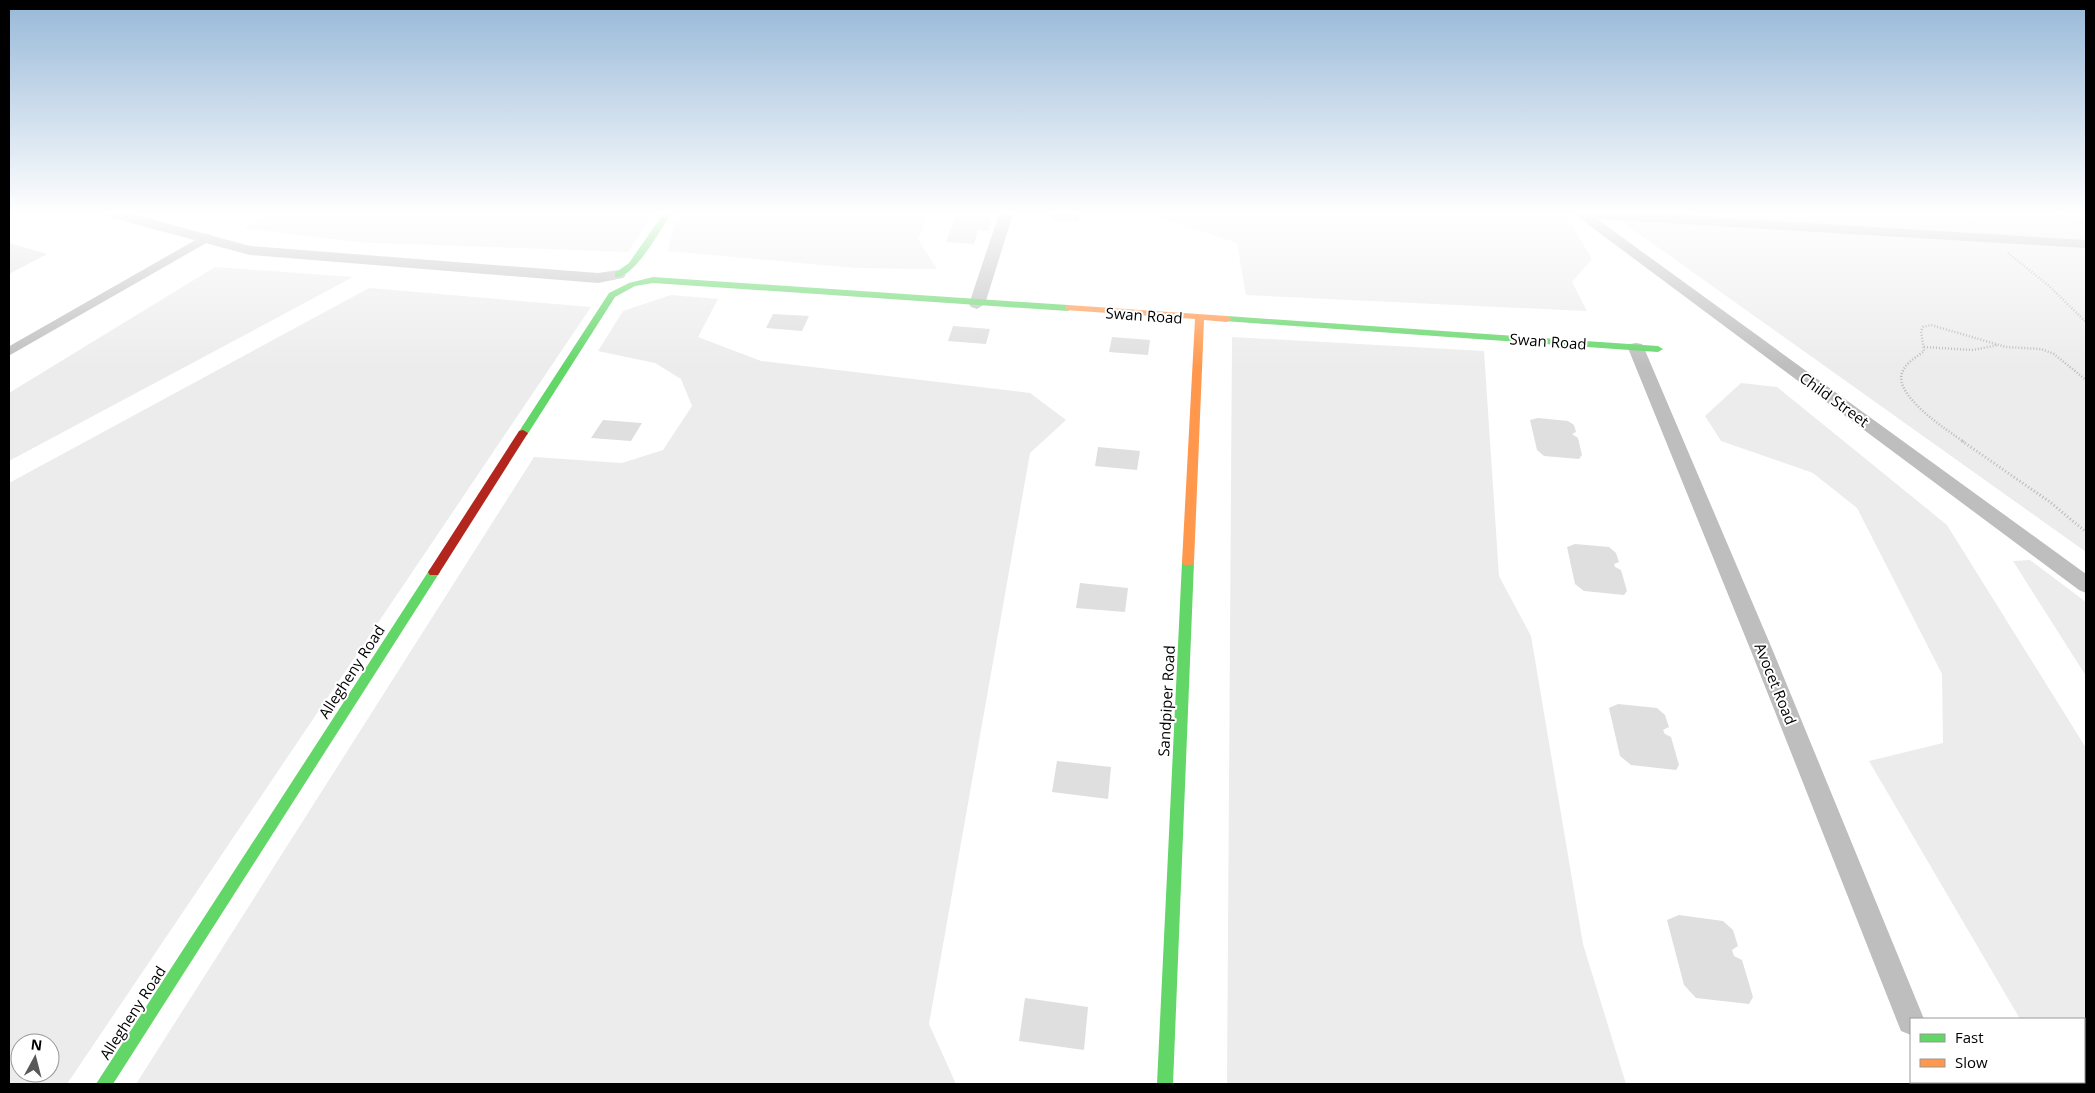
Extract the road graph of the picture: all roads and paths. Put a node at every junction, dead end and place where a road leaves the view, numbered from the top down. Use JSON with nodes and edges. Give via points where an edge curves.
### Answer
{"nodes":[{"id":1,"x":156,"y":265,"type":"edge"},
{"id":2,"x":437,"y":265,"type":"edge"},
{"id":3,"x":632,"y":265,"type":"edge"},
{"id":4,"x":990,"y":265,"type":"edge"},
{"id":5,"x":1651,"y":265,"type":"edge"},
{"id":6,"x":2022,"y":265,"type":"edge"},
{"id":7,"x":618,"y":275,"type":"joint"},
{"id":8,"x":631,"y":284,"type":"joint"},
{"id":9,"x":977,"y":304,"type":"junction"},
{"id":10,"x":1199,"y":320,"type":"junction"},
{"id":11,"x":2086,"y":322,"type":"edge"},
{"id":12,"x":2000,"y":345,"type":"junction"},
{"id":13,"x":1924,"y":347,"type":"junction"},
{"id":14,"x":1647,"y":349,"type":"joint"},
{"id":15,"x":9,"y":351,"type":"edge"},
{"id":16,"x":2086,"y":380,"type":"edge"},
{"id":17,"x":2086,"y":532,"type":"edge"},
{"id":18,"x":2086,"y":585,"type":"edge"},
{"id":19,"x":1910,"y":1019,"type":"edge"},
{"id":20,"x":104,"y":1084,"type":"edge"},
{"id":21,"x":1165,"y":1084,"type":"edge"}],
"edges":[{"from":1,"to":15,"type":"lane"},
{"from":2,"to":7,"type":"street","via":[[598,278]]},
{"from":3,"to":7,"type":"street"},
{"from":4,"to":9,"type":"street"},
{"from":5,"to":18,"type":"street","name":"Child Street"},
{"from":6,"to":11,"type":"path"},
{"from":8,"to":9,"type":"street","name":"Swan Road","via":[[653,280]]},
{"from":8,"to":20,"type":"street","name":"Allegheny Road","via":[[612,295]]},
{"from":9,"to":10,"type":"street","name":"Swan Road"},
{"from":10,"to":14,"type":"street","name":"Swan Road"},
{"from":10,"to":21,"type":"street","name":"Sandpiper Road"},
{"from":12,"to":13,"type":"path","via":[[1974,350]]},
{"from":12,"to":13,"type":"path","via":[[1931,325],[1923,327]]},
{"from":12,"to":16,"type":"path","via":[[2047,352]]},
{"from":13,"to":17,"type":"path","via":[[1924,351],[1904,367],[1901,375],[1902,386],[1912,400],[1935,420],[2066,513]]},
{"from":14,"to":19,"type":"street","name":"Avocet Road","via":[[1762,651]]}]}
